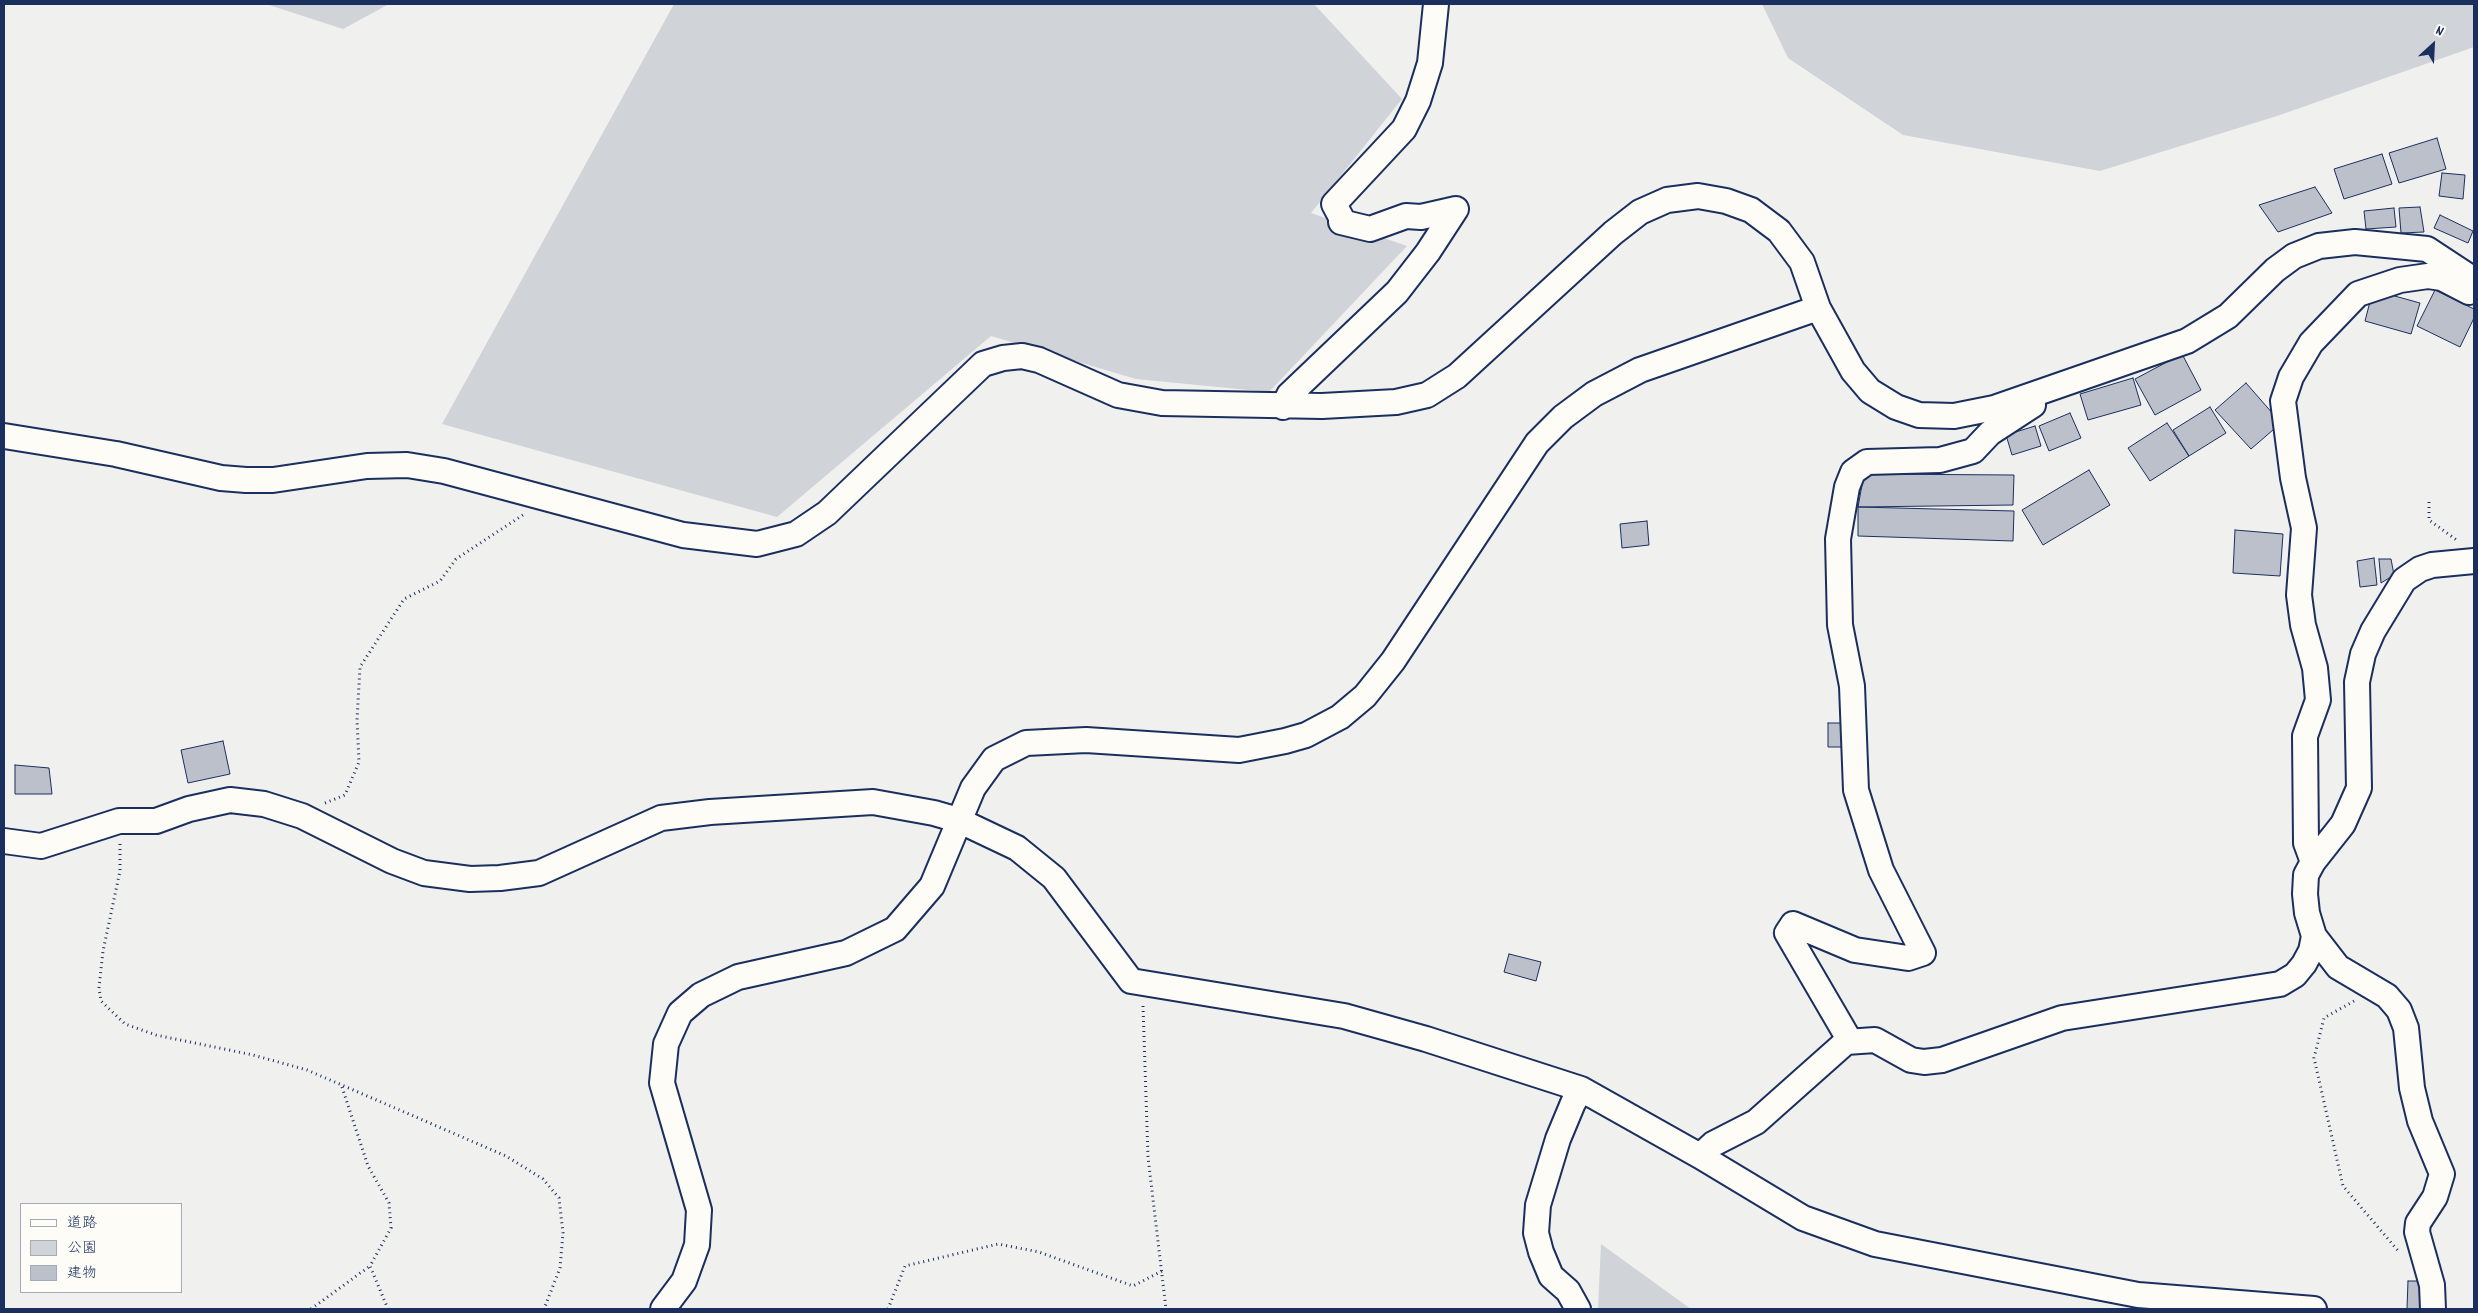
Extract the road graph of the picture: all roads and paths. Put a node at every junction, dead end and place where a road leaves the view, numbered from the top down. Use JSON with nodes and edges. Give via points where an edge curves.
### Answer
{"nodes":[{"id":1,"x":1436,"y":4,"type":"edge"},
{"id":2,"x":2474,"y":280,"type":"edge"},
{"id":3,"x":2474,"y":294,"type":"edge"},
{"id":4,"x":1818,"y":308,"type":"junction"},
{"id":5,"x":2039,"y":392,"type":"junction"},
{"id":6,"x":1284,"y":407,"type":"junction"},
{"id":7,"x":4,"y":436,"type":"edge"},
{"id":8,"x":546,"y":499,"type":"junction"},
{"id":9,"x":2429,"y":502,"type":"dead end"},
{"id":10,"x":2470,"y":561,"type":"edge"},
{"id":11,"x":298,"y":814,"type":"junction"},
{"id":12,"x":958,"y":820,"type":"junction"},
{"id":13,"x":120,"y":821,"type":"junction"},
{"id":14,"x":4,"y":841,"type":"edge"},
{"id":15,"x":2312,"y":862,"type":"junction"},
{"id":16,"x":2314,"y":936,"type":"junction"},
{"id":17,"x":1141,"y":983,"type":"junction"},
{"id":18,"x":2365,"y":983,"type":"junction"},
{"id":19,"x":1850,"y":1041,"type":"junction"},
{"id":20,"x":342,"y":1087,"type":"junction"},
{"id":21,"x":1581,"y":1089,"type":"junction"},
{"id":22,"x":1700,"y":1156,"type":"junction"},
{"id":23,"x":2422,"y":1250,"type":"junction"},
{"id":24,"x":370,"y":1266,"type":"junction"},
{"id":25,"x":1162,"y":1271,"type":"junction"},
{"id":26,"x":311,"y":1309,"type":"edge"},
{"id":27,"x":388,"y":1309,"type":"edge"},
{"id":28,"x":544,"y":1309,"type":"edge"},
{"id":29,"x":663,"y":1309,"type":"edge"},
{"id":30,"x":888,"y":1309,"type":"edge"},
{"id":31,"x":1166,"y":1309,"type":"edge"},
{"id":32,"x":1578,"y":1309,"type":"edge"},
{"id":33,"x":2314,"y":1309,"type":"edge"},
{"id":34,"x":2434,"y":1309,"type":"edge"}],
"edges":[{"from":1,"to":6,"type":"street","via":[[1430,63],[1418,101],[1404,129],[1334,204],[1341,222],[1370,229],[1406,216],[1421,217],[1456,210],[1397,292],[1290,395]]},
{"from":2,"to":5,"type":"street","via":[[2427,249],[2355,242],[2319,246],[2294,256],[2228,316],[2187,341]]},
{"from":3,"to":15,"type":"street","via":[[2442,278],[2428,276],[2400,280],[2358,294],[2312,343],[2291,377],[2283,402],[2293,478],[2304,528],[2299,595],[2303,625],[2315,668],[2318,700],[2305,736],[2306,843]]},
{"from":4,"to":5,"type":"street","via":[[1853,371],[1870,392],[1919,415],[1954,416],[1994,408]]},
{"from":4,"to":6,"type":"street","via":[[1802,262],[1779,231],[1751,210],[1698,196],[1667,200],[1640,212],[1613,233],[1457,376],[1427,395],[1396,402]]},
{"from":4,"to":12,"type":"street","via":[[1640,370],[1594,394],[1563,417],[1537,443],[1393,661],[1365,696],[1340,717],[1285,741],[1239,750],[1086,740],[1026,743],[994,759],[973,788]]},
{"from":5,"to":19,"type":"street","via":[[2036,403],[1990,433],[1973,451],[1940,460],[1867,462],[1853,472],[1846,488],[1838,539],[1840,626],[1852,686],[1856,790],[1881,870],[1923,954],[1908,958],[1855,950],[1793,924],[1787,933]]},
{"from":6,"to":8,"type":"street","via":[[1162,403],[1118,395],[1039,360],[1022,356],[1003,358],[983,364],[827,513],[796,534],[778,540],[756,544],[683,535]]},
{"from":7,"to":8,"type":"street","via":[[116,454],[221,478],[246,480],[273,480],[367,466],[407,465]]},
{"from":8,"to":11,"type":"path","via":[[456,560],[440,581],[404,599],[360,667],[359,762],[345,795]]},
{"from":9,"to":10,"type":"path","via":[[2429,520],[2459,541]]},
{"from":10,"to":15,"type":"street","via":[[2432,565],[2404,580],[2373,630],[2357,682],[2359,788],[2343,824]]},
{"from":11,"to":12,"type":"street","via":[[392,861],[424,873],[470,879],[539,873],[661,818],[873,802]]},
{"from":11,"to":13,"type":"street","via":[[264,804],[230,800],[189,809],[156,821]]},
{"from":12,"to":17,"type":"street","via":[[1017,848],[1054,878],[1131,981]]},
{"from":12,"to":29,"type":"street","via":[[932,886],[896,930],[846,953],[738,976],[701,995],[680,1013],[666,1044],[662,1083],[699,1210],[697,1245],[684,1281]]},
{"from":13,"to":14,"type":"street","via":[[41,846]]},
{"from":13,"to":20,"type":"path","via":[[120,871],[102,951],[101,1001],[125,1024],[156,1035],[307,1070]]},
{"from":15,"to":16,"type":"street","via":[[2306,875],[2305,894]]},
{"from":16,"to":18,"type":"street","via":[[2338,967]]},
{"from":16,"to":19,"type":"street","via":[[2304,964],[2295,975],[2280,984],[2062,1018],[1942,1060],[1911,1060],[1875,1040]]},
{"from":17,"to":21,"type":"street","via":[[1344,1016]]},
{"from":17,"to":25,"type":"path","via":[[1148,1157]]},
{"from":18,"to":23,"type":"street","via":[[2387,996],[2399,1010],[2406,1028],[2412,1088],[2420,1121],[2442,1174],[2435,1197],[2418,1222]]},
{"from":18,"to":23,"type":"path","via":[[2363,996],[2324,1018],[2314,1058],[2343,1186],[2398,1253]]},
{"from":19,"to":22,"type":"street","via":[[1833,1052],[1756,1122],[1713,1144]]},
{"from":20,"to":24,"type":"path","via":[[368,1166],[389,1204],[391,1228]]},
{"from":20,"to":28,"type":"path","via":[[506,1156],[543,1178],[559,1198],[563,1233],[560,1268]]},
{"from":21,"to":22,"type":"street"},
{"from":21,"to":32,"type":"street","via":[[1558,1139],[1538,1206],[1536,1233],[1551,1276],[1568,1291]]},
{"from":22,"to":33,"type":"street","via":[[1803,1218],[1876,1244],[2138,1295]]},
{"from":23,"to":34,"type":"street","via":[[2432,1285]]},
{"from":24,"to":26,"type":"path"},
{"from":24,"to":27,"type":"path"},
{"from":25,"to":30,"type":"path","via":[[1133,1286],[1039,1252],[998,1244],[905,1266]]},
{"from":25,"to":31,"type":"path"}]}
